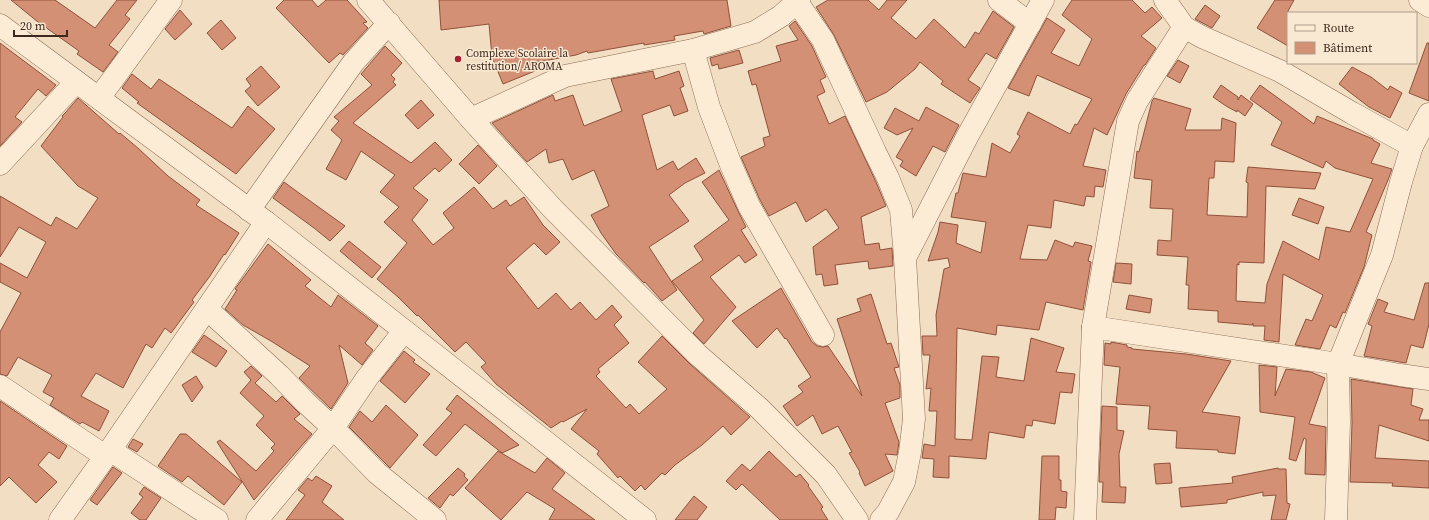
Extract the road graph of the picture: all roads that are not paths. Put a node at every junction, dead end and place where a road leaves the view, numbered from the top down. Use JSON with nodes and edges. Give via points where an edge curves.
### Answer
{"nodes":[{"id":1,"x":172,"y":0,"type":"edge"},
{"id":2,"x":368,"y":0,"type":"edge"},
{"id":3,"x":998,"y":0,"type":"edge"},
{"id":4,"x":1043,"y":0,"type":"edge"},
{"id":5,"x":1165,"y":0,"type":"edge"},
{"id":6,"x":1420,"y":0,"type":"edge"},
{"id":7,"x":798,"y":1,"type":"edge"},
{"id":8,"x":1429,"y":6,"type":"edge"},
{"id":9,"x":389,"y":23,"type":"junction"},
{"id":10,"x":1030,"y":24,"type":"junction"},
{"id":11,"x":0,"y":25,"type":"edge"},
{"id":12,"x":1184,"y":28,"type":"junction"},
{"id":13,"x":693,"y":50,"type":"junction"},
{"id":14,"x":76,"y":82,"type":"junction"},
{"id":15,"x":99,"y":98,"type":"junction"},
{"id":16,"x":1429,"y":114,"type":"edge"},
{"id":17,"x":472,"y":119,"type":"junction"},
{"id":18,"x":1412,"y":146,"type":"junction"},
{"id":19,"x":0,"y":164,"type":"edge"},
{"id":20,"x":258,"y":216,"type":"junction"},
{"id":21,"x":905,"y":258,"type":"junction"},
{"id":22,"x":207,"y":309,"type":"junction"},
{"id":23,"x":1093,"y":327,"type":"junction"},
{"id":24,"x":404,"y":331,"type":"junction"},
{"id":25,"x":823,"y":335,"type":"dead end"},
{"id":26,"x":1338,"y":364,"type":"junction"},
{"id":27,"x":1429,"y":379,"type":"edge"},
{"id":28,"x":0,"y":386,"type":"edge"},
{"id":29,"x":333,"y":428,"type":"junction"},
{"id":30,"x":107,"y":453,"type":"junction"},
{"id":31,"x":60,"y":520,"type":"edge"},
{"id":32,"x":217,"y":520,"type":"edge"},
{"id":33,"x":257,"y":520,"type":"edge"},
{"id":34,"x":435,"y":520,"type":"edge"},
{"id":35,"x":645,"y":520,"type":"edge"},
{"id":36,"x":857,"y":520,"type":"edge"},
{"id":37,"x":881,"y":520,"type":"edge"},
{"id":38,"x":1085,"y":520,"type":"edge"},
{"id":39,"x":1336,"y":520,"type":"edge"}],
"edges":[{"from":1,"to":15,"type":"street"},
{"from":2,"to":9,"type":"street"},
{"from":3,"to":10,"type":"street"},
{"from":4,"to":10,"type":"street"},
{"from":5,"to":12,"type":"street"},
{"from":6,"to":8,"type":"street"},
{"from":7,"to":13,"type":"street","via":[[781,16],[755,32]]},
{"from":7,"to":21,"type":"street","via":[[823,40],[888,178],[901,210]]},
{"from":9,"to":17,"type":"street"},
{"from":9,"to":20,"type":"street","via":[[353,63]]},
{"from":10,"to":21,"type":"street","via":[[967,137]]},
{"from":11,"to":14,"type":"street"},
{"from":12,"to":18,"type":"street","via":[[1280,71]]},
{"from":12,"to":23,"type":"street","via":[[1128,121]]},
{"from":13,"to":17,"type":"street","via":[[565,76]]},
{"from":13,"to":25,"type":"street","via":[[709,107],[746,200]]},
{"from":14,"to":15,"type":"street"},
{"from":14,"to":19,"type":"street"},
{"from":15,"to":20,"type":"street"},
{"from":16,"to":18,"type":"street"},
{"from":17,"to":36,"type":"street","via":[[552,208],[608,265],[698,355],[759,408],[826,475]]},
{"from":18,"to":26,"type":"street","via":[[1382,255]]},
{"from":20,"to":22,"type":"street"},
{"from":20,"to":24,"type":"street"},
{"from":21,"to":37,"type":"street","via":[[914,419],[904,482]]},
{"from":22,"to":29,"type":"street","via":[[280,375]]},
{"from":22,"to":30,"type":"street"},
{"from":23,"to":26,"type":"street"},
{"from":23,"to":38,"type":"street"},
{"from":24,"to":29,"type":"street","via":[[367,378]]},
{"from":24,"to":35,"type":"street"},
{"from":26,"to":27,"type":"street"},
{"from":26,"to":39,"type":"street"},
{"from":28,"to":30,"type":"street"},
{"from":29,"to":33,"type":"street"},
{"from":29,"to":34,"type":"street","via":[[376,473]]},
{"from":30,"to":31,"type":"street"},
{"from":30,"to":32,"type":"street"}]}
